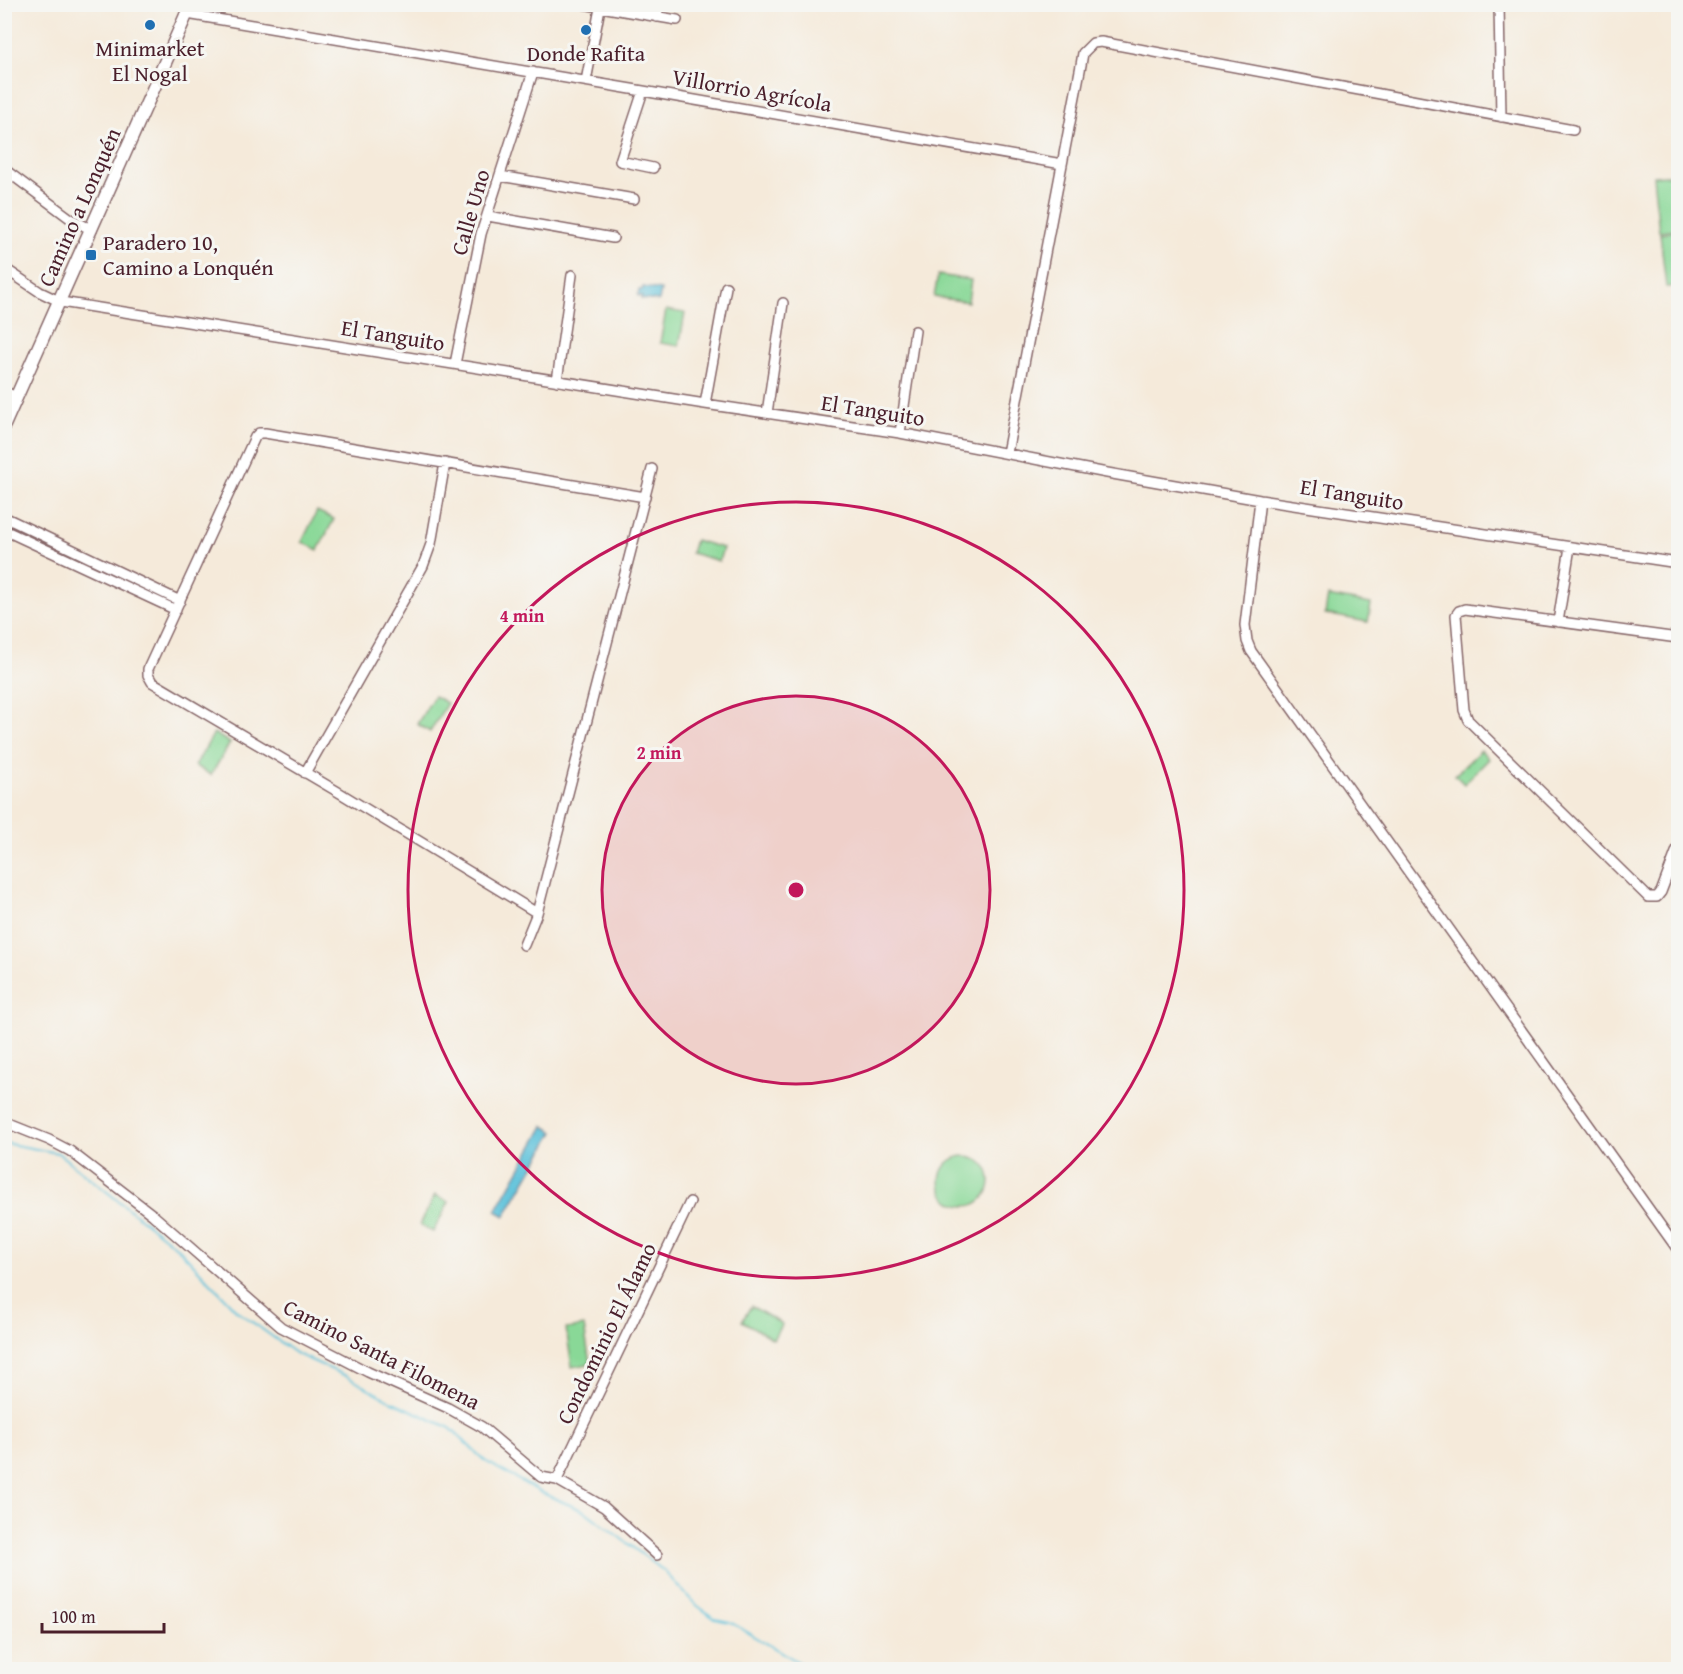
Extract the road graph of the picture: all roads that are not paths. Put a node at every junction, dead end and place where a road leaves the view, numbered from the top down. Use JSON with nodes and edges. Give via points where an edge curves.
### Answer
{"nodes":[{"id":1,"x":583,"y":4,"type":"edge"},
{"id":2,"x":659,"y":4,"type":"edge"},
{"id":3,"x":1499,"y":4,"type":"edge"},
{"id":4,"x":611,"y":7,"type":"edge"},
{"id":5,"x":600,"y":8,"type":"junction"},
{"id":6,"x":189,"y":9,"type":"edge"},
{"id":7,"x":657,"y":17,"type":"junction"},
{"id":8,"x":677,"y":20,"type":"dead end"},
{"id":9,"x":533,"y":72,"type":"junction"},
{"id":10,"x":586,"y":81,"type":"junction"},
{"id":11,"x":643,"y":90,"type":"junction"},
{"id":12,"x":1502,"y":117,"type":"junction"},
{"id":13,"x":1573,"y":130,"type":"dead end"},
{"id":14,"x":1062,"y":164,"type":"junction"},
{"id":15,"x":653,"y":168,"type":"dead end"},
{"id":16,"x":4,"y":169,"type":"edge"},
{"id":17,"x":500,"y":176,"type":"junction"},
{"id":18,"x":634,"y":200,"type":"dead end"},
{"id":19,"x":488,"y":216,"type":"junction"},
{"id":20,"x":92,"y":230,"type":"junction"},
{"id":21,"x":613,"y":238,"type":"dead end"},
{"id":22,"x":4,"y":268,"type":"edge"},
{"id":23,"x":572,"y":275,"type":"dead end"},
{"id":24,"x":726,"y":287,"type":"dead end"},
{"id":25,"x":61,"y":302,"type":"junction"},
{"id":26,"x":783,"y":303,"type":"dead end"},
{"id":27,"x":915,"y":331,"type":"dead end"},
{"id":28,"x":455,"y":364,"type":"junction"},
{"id":29,"x":557,"y":381,"type":"junction"},
{"id":30,"x":4,"y":391,"type":"edge"},
{"id":31,"x":17,"y":398,"type":"junction"},
{"id":32,"x":705,"y":404,"type":"junction"},
{"id":33,"x":767,"y":413,"type":"junction"},
{"id":34,"x":4,"y":425,"type":"edge"},
{"id":35,"x":900,"y":433,"type":"junction"},
{"id":36,"x":1007,"y":453,"type":"junction"},
{"id":37,"x":446,"y":463,"type":"junction"},
{"id":38,"x":652,"y":469,"type":"dead end"},
{"id":39,"x":645,"y":497,"type":"junction"},
{"id":40,"x":1260,"y":500,"type":"junction"},
{"id":41,"x":4,"y":517,"type":"edge"},
{"id":42,"x":4,"y":530,"type":"edge"},
{"id":43,"x":1570,"y":547,"type":"junction"},
{"id":44,"x":1678,"y":563,"type":"edge"},
{"id":45,"x":178,"y":605,"type":"junction"},
{"id":46,"x":1558,"y":622,"type":"junction"},
{"id":47,"x":1678,"y":638,"type":"edge"},
{"id":48,"x":305,"y":773,"type":"junction"},
{"id":49,"x":1678,"y":848,"type":"edge"},
{"id":50,"x":537,"y":913,"type":"junction"},
{"id":51,"x":524,"y":945,"type":"dead end"},
{"id":52,"x":4,"y":1122,"type":"edge"},
{"id":53,"x":690,"y":1202,"type":"dead end"},
{"id":54,"x":1678,"y":1250,"type":"edge"},
{"id":55,"x":557,"y":1480,"type":"junction"},
{"id":56,"x":657,"y":1555,"type":"dead end"}],
"edges":[{"from":1,"to":5,"type":"street"},
{"from":2,"to":7,"type":"street"},
{"from":3,"to":12,"type":"street"},
{"from":4,"to":5,"type":"street"},
{"from":4,"to":7,"type":"street"},
{"from":5,"to":10,"type":"street"},
{"from":6,"to":9,"type":"street","name":"Villorrio Agrícola"},
{"from":6,"to":20,"type":"main road","name":"Camino a Lonquén"},
{"from":7,"to":8,"type":"street"},
{"from":9,"to":10,"type":"street","name":"Villorrio Agrícola"},
{"from":9,"to":17,"type":"street","name":"Calle Uno"},
{"from":10,"to":11,"type":"street","name":"Villorrio Agrícola"},
{"from":11,"to":14,"type":"street","name":"Villorrio Agrícola"},
{"from":11,"to":15,"type":"street","via":[[620,161]]},
{"from":12,"to":13,"type":"street"},
{"from":12,"to":14,"type":"street","via":[[1101,42],[1093,43],[1083,53]]},
{"from":14,"to":36,"type":"street"},
{"from":16,"to":20,"type":"street"},
{"from":17,"to":18,"type":"street"},
{"from":17,"to":19,"type":"street","name":"Calle Uno"},
{"from":19,"to":21,"type":"street"},
{"from":19,"to":28,"type":"street","name":"Calle Uno","via":[[478,247]]},
{"from":20,"to":25,"type":"main road","name":"Camino a Lonquén"},
{"from":22,"to":25,"type":"street","name":"El Tanguito"},
{"from":23,"to":29,"type":"street"},
{"from":24,"to":32,"type":"street"},
{"from":25,"to":28,"type":"street","name":"El Tanguito"},
{"from":25,"to":31,"type":"main road","name":"Camino a Lonquén"},
{"from":26,"to":33,"type":"street"},
{"from":27,"to":35,"type":"street"},
{"from":28,"to":29,"type":"street","name":"El Tanguito"},
{"from":29,"to":32,"type":"street","name":"El Tanguito"},
{"from":30,"to":31,"type":"street"},
{"from":31,"to":34,"type":"main road","name":"Camino a Lonquén"},
{"from":32,"to":33,"type":"street","name":"El Tanguito"},
{"from":33,"to":35,"type":"street","name":"El Tanguito"},
{"from":35,"to":36,"type":"street","name":"El Tanguito"},
{"from":36,"to":40,"type":"street","name":"El Tanguito"},
{"from":37,"to":39,"type":"street"},
{"from":37,"to":45,"type":"street","via":[[259,434]]},
{"from":37,"to":48,"type":"street","via":[[431,544],[423,566]]},
{"from":38,"to":39,"type":"street"},
{"from":39,"to":50,"type":"street"},
{"from":40,"to":43,"type":"street","name":"El Tanguito"},
{"from":40,"to":54,"type":"street","via":[[1245,625],[1251,651]]},
{"from":41,"to":45,"type":"street"},
{"from":42,"to":45,"type":"street"},
{"from":43,"to":44,"type":"street","name":"El Tanguito"},
{"from":43,"to":46,"type":"street"},
{"from":45,"to":48,"type":"street","via":[[149,666],[150,680]]},
{"from":46,"to":47,"type":"street"},
{"from":46,"to":49,"type":"street","via":[[1459,611],[1456,618],[1466,717],[1645,895],[1659,895]]},
{"from":48,"to":50,"type":"street"},
{"from":50,"to":51,"type":"street"},
{"from":52,"to":55,"type":"street","name":"Camino Santa Filomena","via":[[70,1151],[153,1215],[281,1327],[448,1408],[482,1427],[541,1477]]},
{"from":53,"to":55,"type":"street","name":"Condominio El Álamo"},
{"from":55,"to":56,"type":"street","name":"Camino Santa Filomena","via":[[604,1507]]}]}
